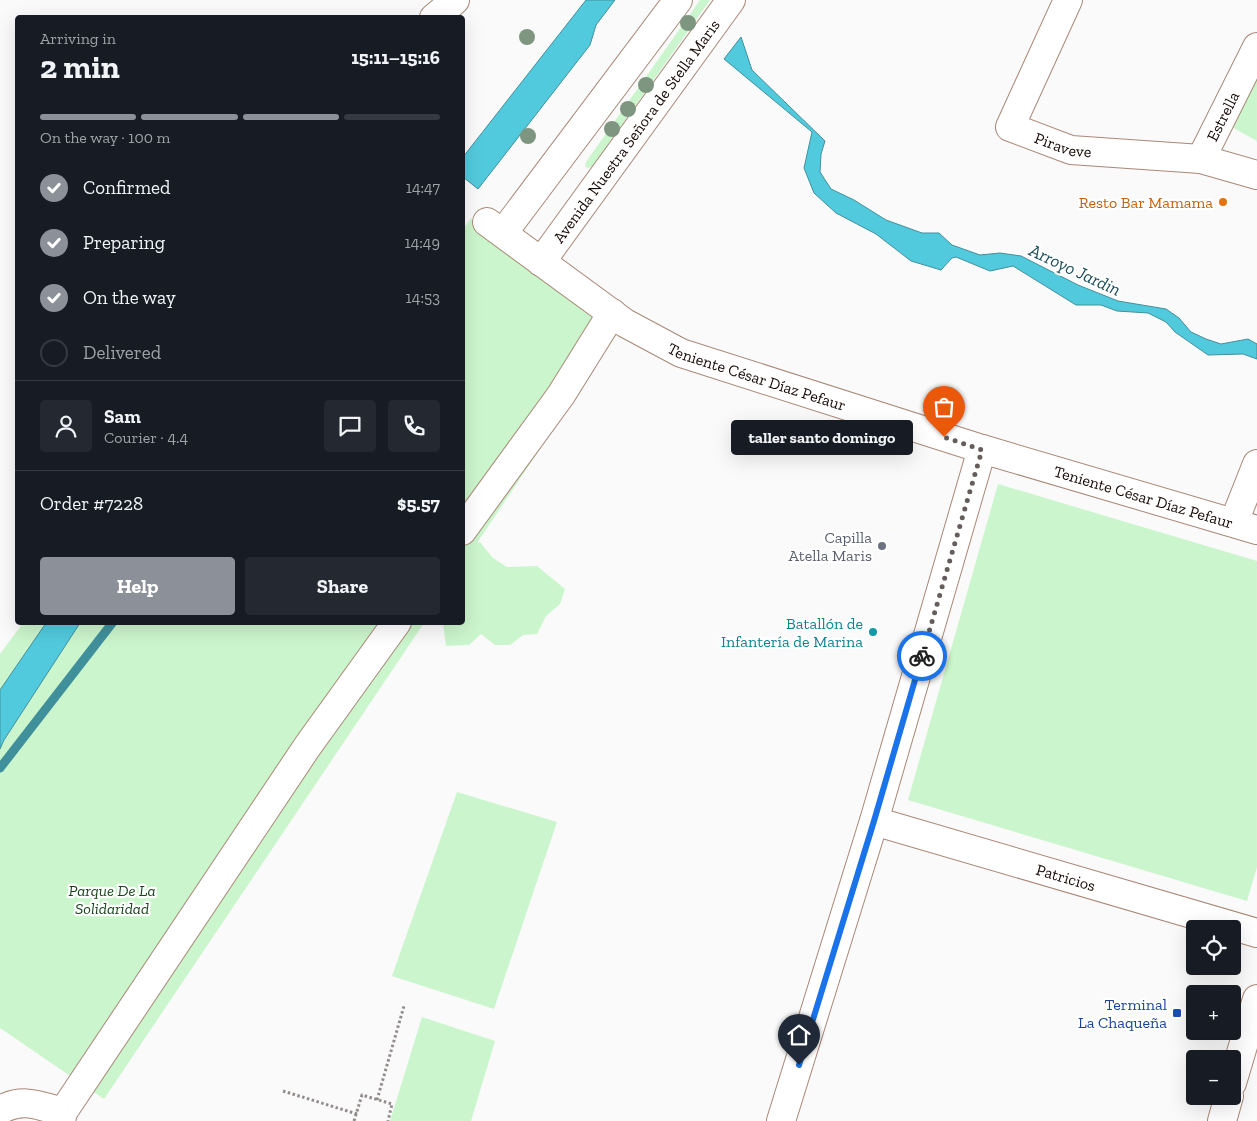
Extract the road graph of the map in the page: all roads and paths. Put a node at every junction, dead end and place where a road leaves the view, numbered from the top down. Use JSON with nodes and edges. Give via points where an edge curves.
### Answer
{"nodes":[{"id":1,"x":455,"y":0,"type":"edge"},
{"id":2,"x":678,"y":0,"type":"edge"},
{"id":3,"x":731,"y":0,"type":"edge"},
{"id":4,"x":1068,"y":0,"type":"edge"},
{"id":5,"x":438,"y":15,"type":"edge"},
{"id":6,"x":1257,"y":47,"type":"edge"},
{"id":7,"x":1201,"y":159,"type":"junction"},
{"id":8,"x":1257,"y":175,"type":"edge"},
{"id":9,"x":541,"y":262,"type":"junction"},
{"id":10,"x":612,"y":313,"type":"junction"},
{"id":11,"x":982,"y":450,"type":"junction"},
{"id":12,"x":1257,"y":464,"type":"edge"},
{"id":13,"x":1245,"y":526,"type":"edge"},
{"id":14,"x":465,"y":527,"type":"edge"},
{"id":15,"x":395,"y":625,"type":"edge"},
{"id":16,"x":874,"y":821,"type":"junction"},
{"id":17,"x":1257,"y":933,"type":"edge"},
{"id":18,"x":1257,"y":999,"type":"edge"},
{"id":19,"x":404,"y":1006,"type":"dead end"},
{"id":20,"x":1241,"y":1053,"type":"edge"},
{"id":21,"x":283,"y":1091,"type":"dead end"},
{"id":22,"x":377,"y":1100,"type":"junction"},
{"id":23,"x":1226,"y":1105,"type":"edge"},
{"id":24,"x":0,"y":1110,"type":"edge"},
{"id":25,"x":356,"y":1114,"type":"junction"},
{"id":26,"x":62,"y":1117,"type":"edge"},
{"id":27,"x":354,"y":1121,"type":"edge"},
{"id":28,"x":388,"y":1121,"type":"edge"},
{"id":29,"x":781,"y":1121,"type":"edge"},
{"id":30,"x":1222,"y":1121,"type":"edge"}],
"edges":[{"from":1,"to":5,"type":"street"},
{"from":2,"to":9,"type":"street","name":"Teniente César Díaz Pefaur","via":[[495,227]]},
{"from":3,"to":9,"type":"street","name":"Avenida Nuestra Señora de Stella Maris"},
{"from":4,"to":7,"type":"street","name":"Piraveve","via":[[1010,127],[1071,150]]},
{"from":6,"to":7,"type":"street","name":"Estrella"},
{"from":7,"to":8,"type":"street","name":"Piraveve"},
{"from":9,"to":10,"type":"street","name":"Teniente César Díaz Pefaur"},
{"from":10,"to":11,"type":"street","name":"Teniente César Díaz Pefaur","via":[[681,353]]},
{"from":10,"to":14,"type":"street","via":[[561,395]]},
{"from":11,"to":13,"type":"street","name":"Teniente César Díaz Pefaur"},
{"from":11,"to":16,"type":"street"},
{"from":12,"to":13,"type":"street"},
{"from":15,"to":26,"type":"street","via":[[307,747]]},
{"from":16,"to":17,"type":"street","name":"Patricios"},
{"from":16,"to":29,"type":"street"},
{"from":18,"to":20,"type":"street"},
{"from":19,"to":22,"type":"path"},
{"from":21,"to":25,"type":"path"},
{"from":22,"to":25,"type":"path","via":[[362,1095]]},
{"from":22,"to":28,"type":"path","via":[[392,1104]]},
{"from":23,"to":30,"type":"street"},
{"from":24,"to":26,"type":"street","via":[[25,1102]]},
{"from":25,"to":27,"type":"path"}]}
